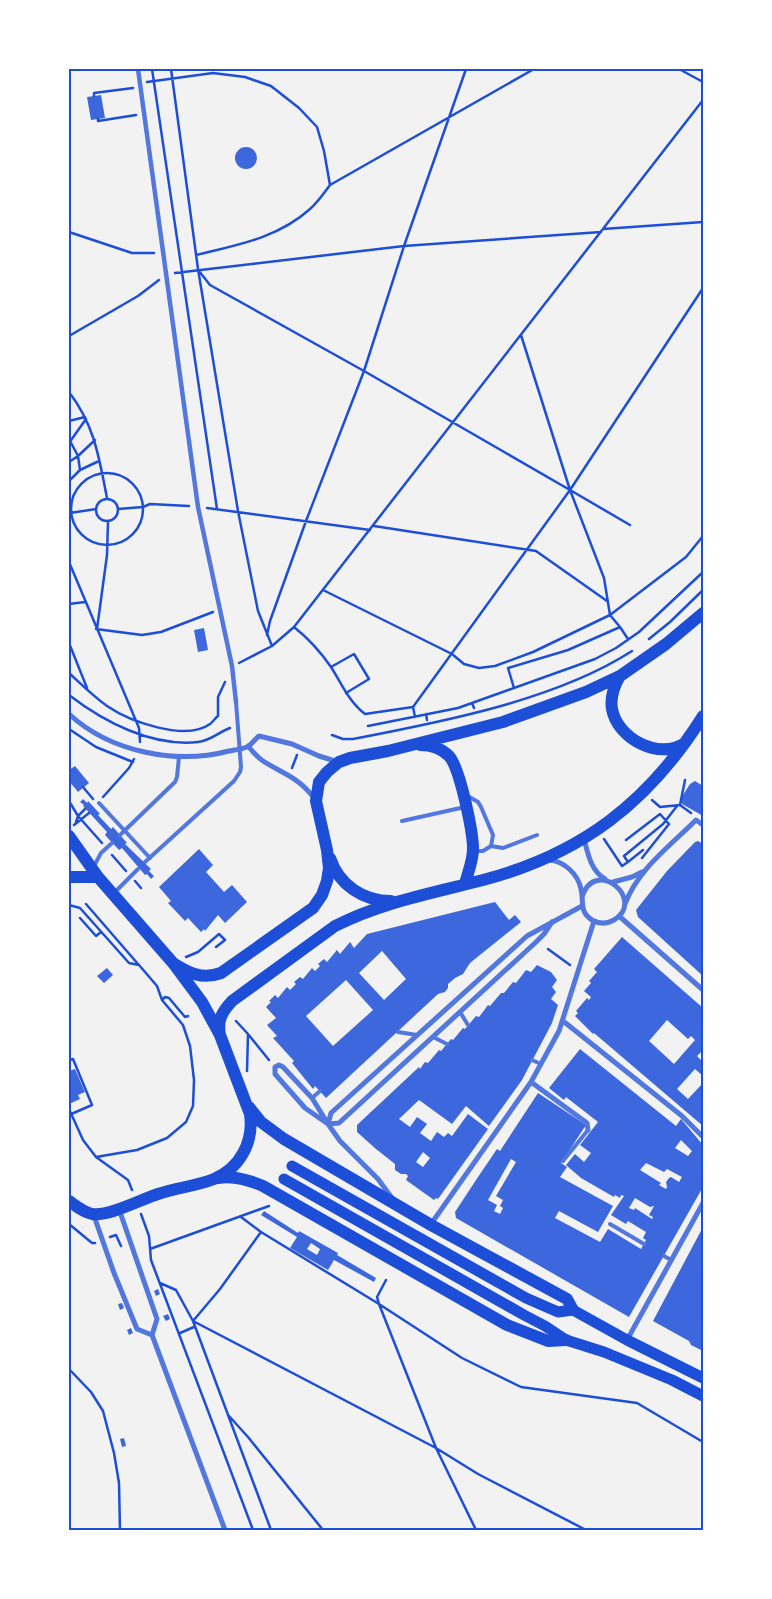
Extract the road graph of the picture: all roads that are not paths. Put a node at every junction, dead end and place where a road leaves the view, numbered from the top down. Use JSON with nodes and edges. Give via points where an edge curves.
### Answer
{"nodes":[{"id":1,"x":138,"y":69,"type":"edge"},
{"id":2,"x":703,"y":613,"type":"edge"},
{"id":3,"x":620,"y":676,"type":"junction"},
{"id":4,"x":236,"y":702,"type":"joint"},
{"id":5,"x":69,"y":714,"type":"edge"},
{"id":6,"x":703,"y":716,"type":"edge"},
{"id":7,"x":688,"y":740,"type":"junction"},
{"id":8,"x":416,"y":744,"type":"junction"},
{"id":9,"x":248,"y":746,"type":"junction"},
{"id":10,"x":241,"y":748,"type":"junction"},
{"id":11,"x":179,"y":757,"type":"junction"},
{"id":12,"x":340,"y":762,"type":"junction"},
{"id":13,"x":462,"y":792,"type":"junction"},
{"id":14,"x":316,"y":801,"type":"junction"},
{"id":15,"x":99,"y":803,"type":"dead end"},
{"id":16,"x":466,"y":807,"type":"junction"},
{"id":17,"x":402,"y":821,"type":"dead end"},
{"id":18,"x":703,"y":825,"type":"edge"},
{"id":19,"x":125,"y":831,"type":"junction"},
{"id":20,"x":120,"y":835,"type":"dead end"},
{"id":21,"x":537,"y":835,"type":"dead end"},
{"id":22,"x":69,"y":836,"type":"edge"},
{"id":23,"x":584,"y":839,"type":"junction"},
{"id":24,"x":112,"y":843,"type":"dead end"},
{"id":25,"x":491,"y":846,"type":"junction"},
{"id":26,"x":327,"y":850,"type":"junction"},
{"id":27,"x":473,"y":852,"type":"junction"},
{"id":28,"x":150,"y":858,"type":"junction"},
{"id":29,"x":542,"y":860,"type":"junction"},
{"id":30,"x":145,"y":862,"type":"dead end"},
{"id":31,"x":138,"y":869,"type":"dead end"},
{"id":32,"x":642,"y":872,"type":"junction"},
{"id":33,"x":95,"y":873,"type":"junction"},
{"id":34,"x":69,"y":877,"type":"edge"},
{"id":35,"x":610,"y":882,"type":"junction"},
{"id":36,"x":465,"y":884,"type":"junction"},
{"id":37,"x":112,"y":894,"type":"junction"},
{"id":38,"x":582,"y":897,"type":"junction"},
{"id":39,"x":403,"y":900,"type":"junction"},
{"id":40,"x":582,"y":906,"type":"junction"},
{"id":41,"x":624,"y":907,"type":"junction"},
{"id":42,"x":619,"y":916,"type":"junction"},
{"id":43,"x":594,"y":921,"type":"junction"},
{"id":44,"x":552,"y":922,"type":"junction"},
{"id":45,"x":173,"y":963,"type":"junction"},
{"id":46,"x":703,"y":990,"type":"edge"},
{"id":47,"x":460,"y":1012,"type":"junction"},
{"id":48,"x":563,"y":1021,"type":"junction"},
{"id":49,"x":468,"y":1025,"type":"dead end"},
{"id":50,"x":398,"y":1032,"type":"dead end"},
{"id":51,"x":220,"y":1034,"type":"junction"},
{"id":52,"x":418,"y":1035,"type":"junction"},
{"id":53,"x":433,"y":1037,"type":"junction"},
{"id":54,"x":447,"y":1044,"type":"dead end"},
{"id":55,"x":532,"y":1060,"type":"dead end"},
{"id":56,"x":541,"y":1064,"type":"junction"},
{"id":57,"x":531,"y":1082,"type":"junction"},
{"id":58,"x":320,"y":1091,"type":"dead end"},
{"id":59,"x":312,"y":1098,"type":"junction"},
{"id":60,"x":246,"y":1103,"type":"junction"},
{"id":61,"x":328,"y":1124,"type":"junction"},
{"id":62,"x":588,"y":1130,"type":"joint"},
{"id":63,"x":703,"y":1137,"type":"edge"},
{"id":64,"x":562,"y":1161,"type":"dead end"},
{"id":65,"x":292,"y":1166,"type":"dead end"},
{"id":66,"x":213,"y":1179,"type":"junction"},
{"id":67,"x":284,"y":1180,"type":"dead end"},
{"id":68,"x":69,"y":1201,"type":"edge"},
{"id":69,"x":396,"y":1203,"type":"junction"},
{"id":70,"x":703,"y":1203,"type":"edge"},
{"id":71,"x":119,"y":1208,"type":"junction"},
{"id":72,"x":93,"y":1214,"type":"junction"},
{"id":73,"x":431,"y":1224,"type":"junction"},
{"id":74,"x":610,"y":1224,"type":"dead end"},
{"id":75,"x":644,"y":1244,"type":"dead end"},
{"id":76,"x":664,"y":1256,"type":"dead end"},
{"id":77,"x":671,"y":1260,"type":"junction"},
{"id":78,"x":572,"y":1310,"type":"junction"},
{"id":79,"x":152,"y":1336,"type":"junction"},
{"id":80,"x":566,"y":1340,"type":"junction"},
{"id":81,"x":627,"y":1340,"type":"junction"},
{"id":82,"x":703,"y":1378,"type":"edge"},
{"id":83,"x":703,"y":1396,"type":"edge"},
{"id":84,"x":225,"y":1530,"type":"edge"}],
"edges":[{"from":1,"to":4,"type":"street","via":[[198,507],[232,666]]},
{"from":2,"to":3,"type":"highway"},
{"from":3,"to":7,"type":"highway","via":[[612,692],[612,709],[627,733],[654,749],[671,749]]},
{"from":3,"to":8,"type":"highway","via":[[515,719]]},
{"from":4,"to":10,"type":"lane"},
{"from":5,"to":11,"type":"street","via":[[110,741],[137,750]]},
{"from":6,"to":7,"type":"highway"},
{"from":7,"to":23,"type":"highway","via":[[644,792]]},
{"from":8,"to":12,"type":"highway"},
{"from":8,"to":13,"type":"highway","via":[[429,745],[449,756],[454,762]]},
{"from":9,"to":10,"type":"street"},
{"from":9,"to":12,"type":"street","via":[[259,736],[272,738]]},
{"from":9,"to":14,"type":"street","via":[[261,760],[305,786]]},
{"from":10,"to":11,"type":"street","via":[[218,754]]},
{"from":10,"to":28,"type":"lane","via":[[240,772],[234,781]]},
{"from":11,"to":19,"type":"lane","via":[[175,782]]},
{"from":12,"to":14,"type":"highway","via":[[319,782]]},
{"from":13,"to":16,"type":"highway"},
{"from":13,"to":25,"type":"lane","via":[[481,806],[493,835]]},
{"from":14,"to":26,"type":"highway"},
{"from":15,"to":19,"type":"lane"},
{"from":16,"to":17,"type":"lane"},
{"from":16,"to":27,"type":"highway"},
{"from":18,"to":32,"type":"street","via":[[696,820]]},
{"from":19,"to":20,"type":"lane"},
{"from":19,"to":28,"type":"lane"},
{"from":21,"to":25,"type":"lane","via":[[503,848]]},
{"from":22,"to":33,"type":"highway"},
{"from":23,"to":29,"type":"highway"},
{"from":23,"to":35,"type":"street","via":[[595,870]]},
{"from":24,"to":33,"type":"lane","via":[[96,860]]},
{"from":25,"to":27,"type":"lane"},
{"from":26,"to":39,"type":"highway","via":[[339,876],[361,895],[381,901]]},
{"from":26,"to":45,"type":"highway","via":[[327,881],[313,908],[227,969],[212,976],[196,976]]},
{"from":27,"to":36,"type":"highway"},
{"from":28,"to":30,"type":"lane"},
{"from":29,"to":36,"type":"highway"},
{"from":29,"to":38,"type":"street","via":[[559,861],[569,869],[580,884]]},
{"from":31,"to":37,"type":"lane"},
{"from":32,"to":35,"type":"street","via":[[632,878]]},
{"from":32,"to":41,"type":"street"},
{"from":33,"to":34,"type":"highway"},
{"from":33,"to":37,"type":"highway"},
{"from":35,"to":38,"type":"street","via":[[600,880],[593,883]]},
{"from":35,"to":41,"type":"street","via":[[621,890]]},
{"from":36,"to":39,"type":"highway"},
{"from":37,"to":45,"type":"highway"},
{"from":38,"to":40,"type":"street"},
{"from":39,"to":51,"type":"highway","via":[[335,926],[244,990],[221,1014],[218,1021]]},
{"from":40,"to":43,"type":"street"},
{"from":40,"to":44,"type":"street"},
{"from":41,"to":42,"type":"street"},
{"from":42,"to":43,"type":"street","via":[[608,923]]},
{"from":42,"to":46,"type":"street"},
{"from":43,"to":48,"type":"street"},
{"from":44,"to":47,"type":"street","via":[[535,943]]},
{"from":44,"to":52,"type":"street","via":[[527,936]]},
{"from":45,"to":51,"type":"highway","via":[[202,1002]]},
{"from":47,"to":49,"type":"lane"},
{"from":47,"to":53,"type":"street"},
{"from":48,"to":56,"type":"street"},
{"from":48,"to":63,"type":"street","via":[[682,1116]]},
{"from":50,"to":52,"type":"lane"},
{"from":51,"to":60,"type":"highway"},
{"from":52,"to":61,"type":"street","via":[[331,1113]]},
{"from":53,"to":54,"type":"lane"},
{"from":53,"to":61,"type":"street","via":[[339,1123]]},
{"from":55,"to":56,"type":"lane"},
{"from":56,"to":57,"type":"street"},
{"from":57,"to":62,"type":"street","via":[[587,1123]]},
{"from":57,"to":73,"type":"street"},
{"from":58,"to":59,"type":"lane"},
{"from":59,"to":61,"type":"street"},
{"from":59,"to":61,"type":"street","via":[[283,1067],[275,1067],[275,1074],[305,1108]]},
{"from":60,"to":66,"type":"highway","via":[[252,1125],[247,1146],[235,1165]]},
{"from":60,"to":69,"type":"highway","via":[[275,1133]]},
{"from":61,"to":69,"type":"street"},
{"from":62,"to":64,"type":"lane"},
{"from":65,"to":78,"type":"main road","via":[[526,1298],[558,1312]]},
{"from":66,"to":71,"type":"highway"},
{"from":66,"to":80,"type":"highway","via":[[233,1177],[258,1184],[507,1325],[548,1341]]},
{"from":67,"to":80,"type":"main road"},
{"from":68,"to":72,"type":"highway"},
{"from":69,"to":73,"type":"highway"},
{"from":70,"to":77,"type":"street"},
{"from":71,"to":72,"type":"highway"},
{"from":71,"to":79,"type":"street","via":[[157,1319]]},
{"from":72,"to":79,"type":"street","via":[[137,1329]]},
{"from":73,"to":78,"type":"highway","via":[[567,1299]]},
{"from":74,"to":75,"type":"lane"},
{"from":76,"to":77,"type":"lane"},
{"from":77,"to":81,"type":"street"},
{"from":78,"to":81,"type":"main road"},
{"from":79,"to":84,"type":"street"},
{"from":80,"to":83,"type":"main road","via":[[604,1352]]},
{"from":81,"to":82,"type":"main road"}]}
